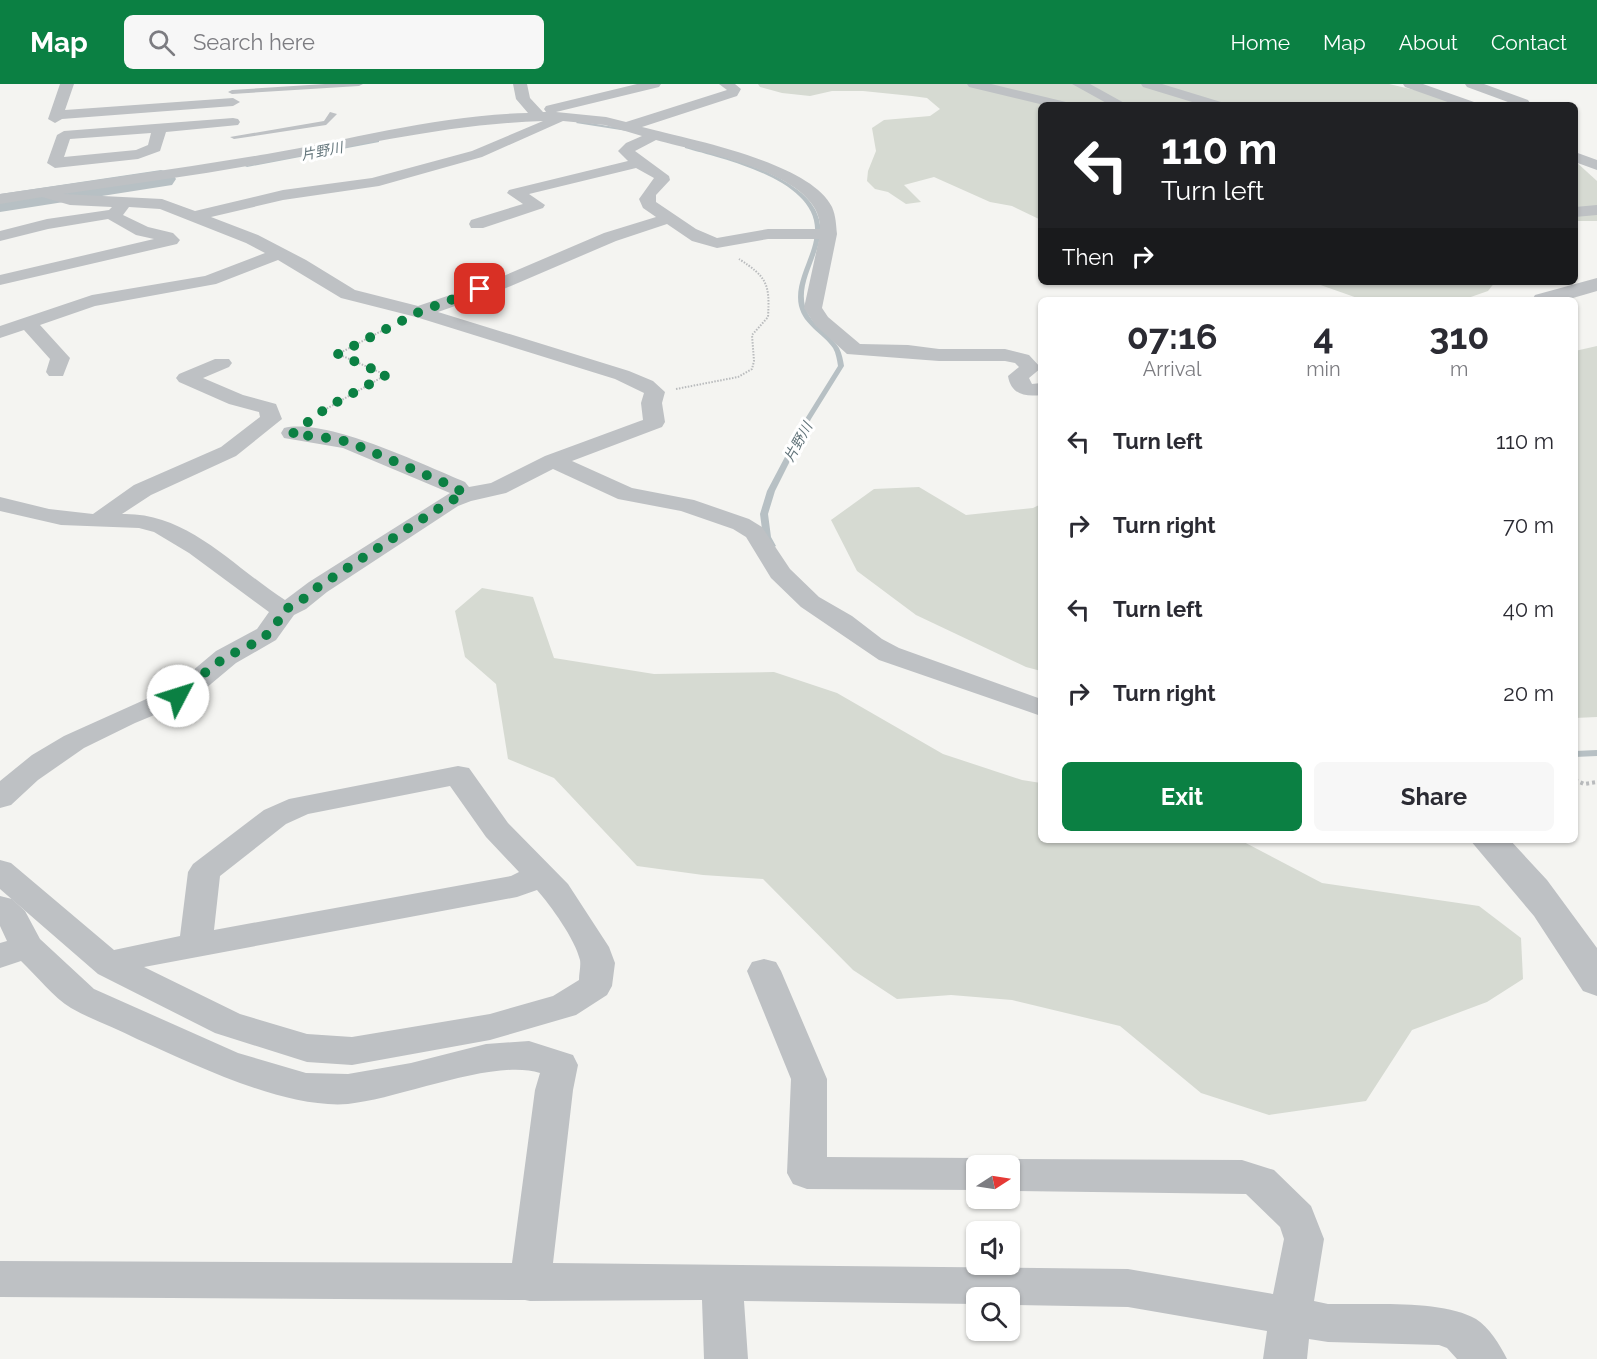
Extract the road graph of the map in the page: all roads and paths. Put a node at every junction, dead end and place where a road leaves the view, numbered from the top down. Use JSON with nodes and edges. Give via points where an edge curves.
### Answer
{"nodes":[{"id":1,"x":67,"y":84,"type":"edge"},
{"id":2,"x":359,"y":84,"type":"edge"},
{"id":3,"x":520,"y":84,"type":"edge"},
{"id":4,"x":654,"y":84,"type":"edge"},
{"id":5,"x":726,"y":84,"type":"edge"},
{"id":6,"x":974,"y":84,"type":"edge"},
{"id":7,"x":1079,"y":84,"type":"edge"},
{"id":8,"x":1148,"y":84,"type":"edge"},
{"id":9,"x":1410,"y":84,"type":"edge"},
{"id":10,"x":1472,"y":84,"type":"edge"},
{"id":11,"x":232,"y":93,"type":"edge"},
{"id":12,"x":1502,"y":95,"type":"junction"},
{"id":13,"x":1049,"y":102,"type":"edge"},
{"id":14,"x":1115,"y":102,"type":"edge"},
{"id":15,"x":1206,"y":102,"type":"edge"},
{"id":16,"x":1461,"y":102,"type":"edge"},
{"id":17,"x":1469,"y":102,"type":"edge"},
{"id":18,"x":1520,"y":102,"type":"edge"},
{"id":19,"x":333,"y":114,"type":"dead end"},
{"id":20,"x":539,"y":116,"type":"junction"},
{"id":21,"x":559,"y":119,"type":"junction"},
{"id":22,"x":629,"y":126,"type":"junction"},
{"id":23,"x":159,"y":128,"type":"junction"},
{"id":24,"x":234,"y":130,"type":"junction"},
{"id":25,"x":650,"y":132,"type":"junction"},
{"id":26,"x":1578,"y":158,"type":"edge"},
{"id":27,"x":639,"y":162,"type":"junction"},
{"id":28,"x":1597,"y":165,"type":"edge"},
{"id":29,"x":201,"y":168,"type":"junction"},
{"id":30,"x":53,"y":196,"type":"junction"},
{"id":31,"x":0,"y":199,"type":"edge"},
{"id":32,"x":0,"y":207,"type":"edge"},
{"id":33,"x":121,"y":207,"type":"junction"},
{"id":34,"x":1597,"y":210,"type":"edge"},
{"id":35,"x":1578,"y":212,"type":"edge"},
{"id":36,"x":194,"y":216,"type":"junction"},
{"id":37,"x":669,"y":218,"type":"junction"},
{"id":38,"x":477,"y":224,"type":"dead end"},
{"id":39,"x":822,"y":233,"type":"junction"},
{"id":40,"x":0,"y":236,"type":"edge"},
{"id":41,"x":717,"y":243,"type":"junction"},
{"id":42,"x":280,"y":254,"type":"junction"},
{"id":43,"x":0,"y":280,"type":"edge"},
{"id":44,"x":1597,"y":284,"type":"edge"},
{"id":45,"x":1554,"y":297,"type":"edge"},
{"id":46,"x":419,"y":312,"type":"junction"},
{"id":47,"x":28,"y":323,"type":"junction"},
{"id":48,"x":0,"y":332,"type":"edge"},
{"id":49,"x":1038,"y":347,"type":"edge"},
{"id":50,"x":1005,"y":355,"type":"junction"},
{"id":51,"x":222,"y":363,"type":"dead end"},
{"id":52,"x":56,"y":372,"type":"dead end"},
{"id":53,"x":1038,"y":389,"type":"edge"},
{"id":54,"x":655,"y":392,"type":"junction"},
{"id":55,"x":292,"y":434,"type":"joint"},
{"id":56,"x":553,"y":461,"type":"junction"},
{"id":57,"x":464,"y":495,"type":"junction"},
{"id":58,"x":0,"y":504,"type":"edge"},
{"id":59,"x":99,"y":521,"type":"junction"},
{"id":60,"x":283,"y":610,"type":"junction"},
{"id":61,"x":1038,"y":707,"type":"edge"},
{"id":62,"x":1578,"y":781,"type":"edge"},
{"id":63,"x":1597,"y":782,"type":"edge"},
{"id":64,"x":0,"y":798,"type":"edge"},
{"id":65,"x":1491,"y":843,"type":"edge"},
{"id":66,"x":0,"y":871,"type":"edge"},
{"id":67,"x":540,"y":876,"type":"junction"},
{"id":68,"x":0,"y":907,"type":"edge"},
{"id":69,"x":196,"y":946,"type":"junction"},
{"id":70,"x":14,"y":952,"type":"edge"},
{"id":71,"x":110,"y":965,"type":"junction"},
{"id":72,"x":764,"y":971,"type":"dead end"},
{"id":73,"x":1597,"y":981,"type":"edge"},
{"id":74,"x":966,"y":1174,"type":"edge"},
{"id":75,"x":1020,"y":1174,"type":"edge"},
{"id":76,"x":0,"y":1279,"type":"edge"},
{"id":77,"x":530,"y":1282,"type":"junction"},
{"id":78,"x":722,"y":1282,"type":"junction"},
{"id":79,"x":1290,"y":1317,"type":"junction"},
{"id":80,"x":726,"y":1359,"type":"edge"},
{"id":81,"x":1286,"y":1359,"type":"edge"},
{"id":82,"x":1485,"y":1359,"type":"edge"}],
"edges":[{"from":1,"to":11,"type":"street","via":[[55,117]]},
{"from":2,"to":11,"type":"lane"},
{"from":3,"to":20,"type":"street","via":[[523,99]]},
{"from":4,"to":20,"type":"street","via":[[560,106]]},
{"from":5,"to":22,"type":"street","via":[[734,89],[732,93]]},
{"from":6,"to":13,"type":"street"},
{"from":7,"to":14,"type":"street"},
{"from":8,"to":15,"type":"street"},
{"from":9,"to":16,"type":"street"},
{"from":10,"to":12,"type":"street"},
{"from":11,"to":24,"type":"street"},
{"from":12,"to":17,"type":"street"},
{"from":12,"to":18,"type":"street"},
{"from":19,"to":24,"type":"lane","via":[[326,123]]},
{"from":20,"to":21,"type":"street"},
{"from":20,"to":29,"type":"street","via":[[432,125]]},
{"from":21,"to":22,"type":"street"},
{"from":21,"to":36,"type":"street","via":[[477,154],[374,183],[283,195]]},
{"from":22,"to":25,"type":"street"},
{"from":23,"to":23,"type":"street","via":[[64,135],[55,163],[138,154],[155,148]]},
{"from":23,"to":24,"type":"street"},
{"from":24,"to":29,"type":"street","via":[[229,147]]},
{"from":25,"to":27,"type":"street","via":[[648,140],[626,151]]},
{"from":25,"to":39,"type":"street","via":[[736,156],[786,175],[818,197],[829,216]]},
{"from":26,"to":28,"type":"street"},
{"from":27,"to":37,"type":"street","via":[[661,176],[647,199],[649,205]]},
{"from":27,"to":38,"type":"street","via":[[515,193],[537,205]]},
{"from":29,"to":30,"type":"street"},
{"from":30,"to":31,"type":"street"},
{"from":30,"to":32,"type":"street"},
{"from":30,"to":33,"type":"street"},
{"from":33,"to":36,"type":"street","via":[[162,204]]},
{"from":33,"to":40,"type":"street"},
{"from":33,"to":43,"type":"street","via":[[115,217],[171,240]]},
{"from":34,"to":35,"type":"street"},
{"from":36,"to":42,"type":"street"},
{"from":37,"to":41,"type":"street"},
{"from":37,"to":46,"type":"street"},
{"from":39,"to":41,"type":"street","via":[[768,234]]},
{"from":39,"to":50,"type":"street","via":[[813,308],[822,324],[843,337],[854,350]]},
{"from":41,"to":54,"type":"path","via":[[765,277],[769,284],[768,317],[752,335],[752,369],[738,377]]},
{"from":42,"to":46,"type":"street","via":[[348,294]]},
{"from":42,"to":47,"type":"street","via":[[210,280],[92,301]]},
{"from":44,"to":45,"type":"street"},
{"from":46,"to":54,"type":"street","via":[[622,375]]},
{"from":46,"to":55,"type":"path","via":[[338,354],[386,375],[328,407]]},
{"from":47,"to":48,"type":"street"},
{"from":47,"to":52,"type":"street","via":[[60,358]]},
{"from":49,"to":50,"type":"street"},
{"from":50,"to":53,"type":"street","via":[[1023,359],[1031,368],[1018,376],[1020,386]]},
{"from":51,"to":59,"type":"street","via":[[186,378],[236,400],[269,408],[271,419],[224,454],[159,480],[117,504]]},
{"from":54,"to":56,"type":"street","via":[[651,398],[654,422]]},
{"from":55,"to":57,"type":"street","via":[[351,443],[457,488]]},
{"from":56,"to":57,"type":"street","via":[[498,488]]},
{"from":56,"to":61,"type":"street","via":[[626,494],[686,505],[741,524],[754,532],[784,578],[810,602],[873,645]]},
{"from":57,"to":60,"type":"street"},
{"from":58,"to":59,"type":"street","via":[[50,518]]},
{"from":59,"to":60,"type":"street","via":[[145,522],[167,530]]},
{"from":60,"to":64,"type":"street","via":[[269,635],[216,663],[178,696],[76,740],[16,781]]},
{"from":62,"to":63,"type":"path"},
{"from":65,"to":73,"type":"street","via":[[1508,858],[1574,943]]},
{"from":66,"to":71,"type":"street"},
{"from":67,"to":69,"type":"street","via":[[517,886]]},
{"from":67,"to":69,"type":"street","via":[[497,830],[458,775],[300,806],[275,817],[204,872]]},
{"from":67,"to":71,"type":"street","via":[[557,892],[592,947],[598,963],[595,986],[564,1006],[490,1028],[352,1051],[307,1048],[228,1024]]},
{"from":68,"to":70,"type":"street","via":[[13,919]]},
{"from":69,"to":71,"type":"street","via":[[127,958]]},
{"from":70,"to":77,"type":"street","via":[[82,998],[227,1064],[306,1088],[348,1089],[486,1058],[529,1055],[560,1065]]},
{"from":72,"to":74,"type":"street","via":[[809,1079],[807,1173]]},
{"from":75,"to":79,"type":"street","via":[[1242,1176],[1260,1182],[1298,1218],[1304,1239]]},
{"from":76,"to":77,"type":"street"},
{"from":77,"to":78,"type":"street"},
{"from":78,"to":79,"type":"street","via":[[1128,1288]]},
{"from":78,"to":80,"type":"street"},
{"from":79,"to":81,"type":"street"},
{"from":79,"to":82,"type":"street","via":[[1328,1323],[1439,1326],[1461,1333]]}]}
